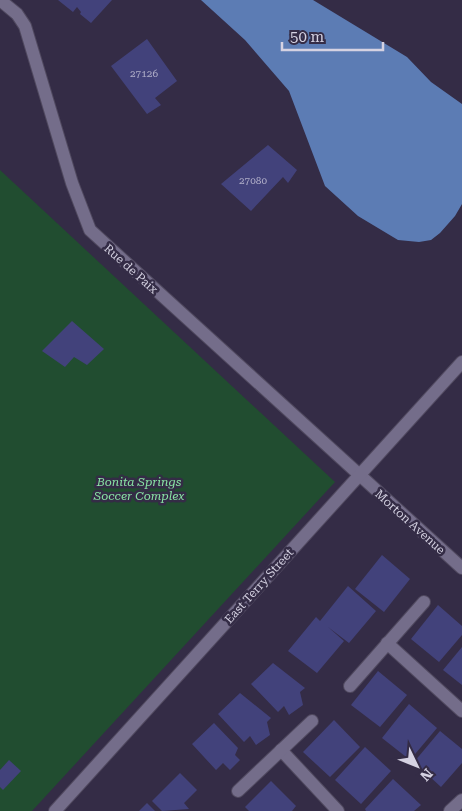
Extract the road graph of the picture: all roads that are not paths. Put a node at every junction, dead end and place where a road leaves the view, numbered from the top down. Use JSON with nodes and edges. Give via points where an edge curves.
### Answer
{"nodes":[{"id":1,"x":0,"y":0,"type":"edge"},
{"id":2,"x":462,"y":362,"type":"edge"},
{"id":3,"x":359,"y":476,"type":"junction"},
{"id":4,"x":462,"y":568,"type":"edge"},
{"id":5,"x":424,"y":602,"type":"dead end"},
{"id":6,"x":388,"y":643,"type":"junction"},
{"id":7,"x":350,"y":686,"type":"dead end"},
{"id":8,"x":462,"y":711,"type":"edge"},
{"id":9,"x":312,"y":721,"type":"dead end"},
{"id":10,"x":281,"y":750,"type":"junction"},
{"id":11,"x":238,"y":791,"type":"dead end"},
{"id":12,"x":462,"y":800,"type":"edge"},
{"id":13,"x":55,"y":811,"type":"edge"},
{"id":14,"x":338,"y":811,"type":"edge"},
{"id":15,"x":450,"y":811,"type":"edge"}],
"edges":[{"from":1,"to":3,"type":"street","name":"Rue de Paix","via":[[17,14],[25,26],[72,183],[90,230]]},
{"from":2,"to":3,"type":"street","name":"East Terry Street"},
{"from":3,"to":4,"type":"street","name":"Morton Avenue"},
{"from":3,"to":13,"type":"street","name":"East Terry Street"},
{"from":5,"to":6,"type":"street"},
{"from":6,"to":7,"type":"street"},
{"from":6,"to":8,"type":"street"},
{"from":9,"to":10,"type":"street"},
{"from":10,"to":11,"type":"street"},
{"from":10,"to":14,"type":"street"},
{"from":12,"to":15,"type":"street"}]}
